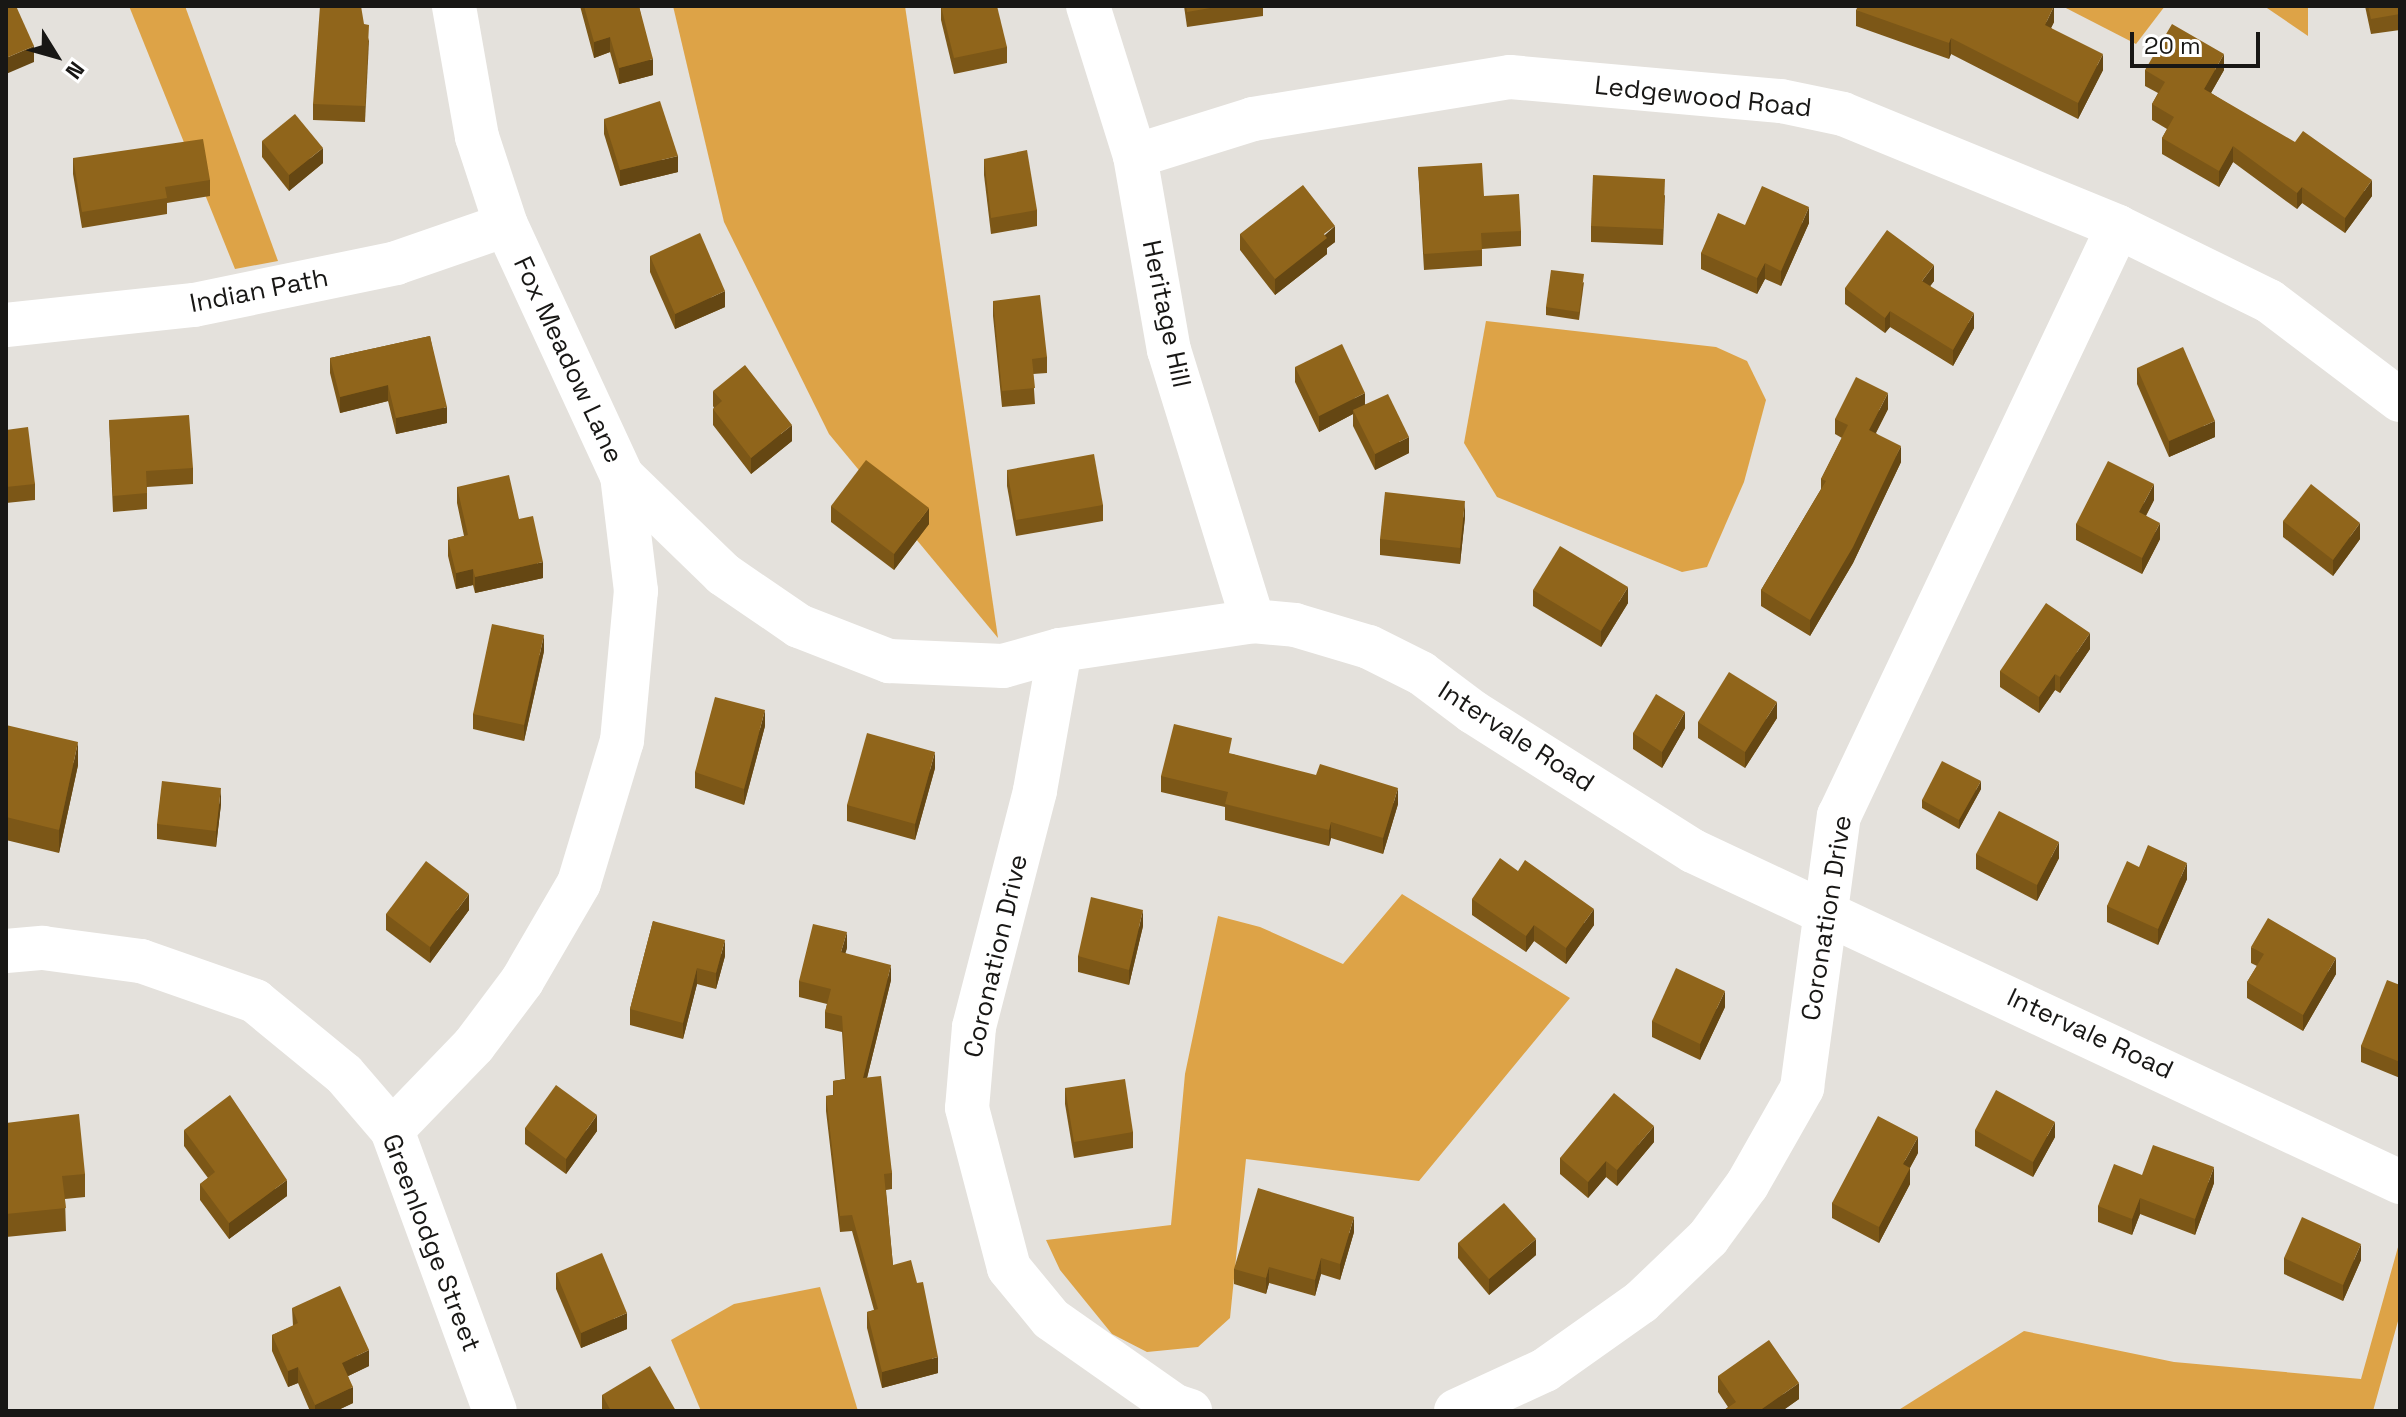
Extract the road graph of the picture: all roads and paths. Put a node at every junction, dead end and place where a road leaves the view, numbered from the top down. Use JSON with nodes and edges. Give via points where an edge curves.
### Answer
{"nodes":[{"id":1,"x":454,"y":6,"type":"edge"},
{"id":2,"x":1088,"y":6,"type":"edge"},
{"id":3,"x":1135,"y":156,"type":"junction"},
{"id":4,"x":506,"y":225,"type":"junction"},
{"id":5,"x":2118,"y":227,"type":"junction"},
{"id":6,"x":6,"y":324,"type":"edge"},
{"id":7,"x":2400,"y":400,"type":"edge"},
{"id":8,"x":622,"y":476,"type":"junction"},
{"id":9,"x":1253,"y":621,"type":"junction"},
{"id":10,"x":1060,"y":650,"type":"junction"},
{"id":11,"x":1826,"y":913,"type":"junction"},
{"id":12,"x":6,"y":951,"type":"edge"},
{"id":13,"x":392,"y":1130,"type":"junction"},
{"id":14,"x":2400,"y":1182,"type":"edge"},
{"id":15,"x":495,"y":1411,"type":"edge"},
{"id":16,"x":1190,"y":1411,"type":"edge"},
{"id":17,"x":1456,"y":1411,"type":"edge"}],
"edges":[{"from":1,"to":4,"type":"street","name":"Fox Meadow Lane","via":[[477,137]]},
{"from":2,"to":3,"type":"street","name":"Heritage Hill"},
{"from":3,"to":5,"type":"street","name":"Ledgewood Road","via":[[1253,119],[1510,77],[1781,101],[1843,114]]},
{"from":3,"to":9,"type":"street","name":"Heritage Hill","via":[[1169,350]]},
{"from":4,"to":6,"type":"street","name":"Indian Path","via":[[396,263],[194,305]]},
{"from":4,"to":8,"type":"street","name":"Fox Meadow Lane"},
{"from":5,"to":7,"type":"street","name":"Ledgewood Road","via":[[2269,301]]},
{"from":5,"to":11,"type":"street","name":"Coronation Drive","via":[[1839,816]]},
{"from":8,"to":10,"type":"street","name":"Intervale Road","via":[[723,574],[799,626],[889,661],[1003,666]]},
{"from":8,"to":13,"type":"street","name":"Fox Meadow Lane","via":[[636,591],[622,741],[579,883],[522,981],[474,1045]]},
{"from":9,"to":10,"type":"street","name":"Intervale Road"},
{"from":9,"to":11,"type":"street","name":"Intervale Road","via":[[1295,625],[1369,647],[1421,673],[1473,712],[1693,851]]},
{"from":10,"to":16,"type":"street","name":"Coronation Drive","via":[[1035,791],[974,1027],[967,1108],[1009,1268],[1051,1319],[1175,1406]]},
{"from":11,"to":14,"type":"street","name":"Intervale Road"},
{"from":11,"to":17,"type":"street","name":"Coronation Drive","via":[[1802,1088],[1708,1238],[1641,1302],[1545,1370]]},
{"from":12,"to":13,"type":"street","name":"Greenlodge Street","via":[[43,948],[141,961],[255,1001],[344,1074]]},
{"from":13,"to":15,"type":"street","name":"Greenlodge Street"}]}
